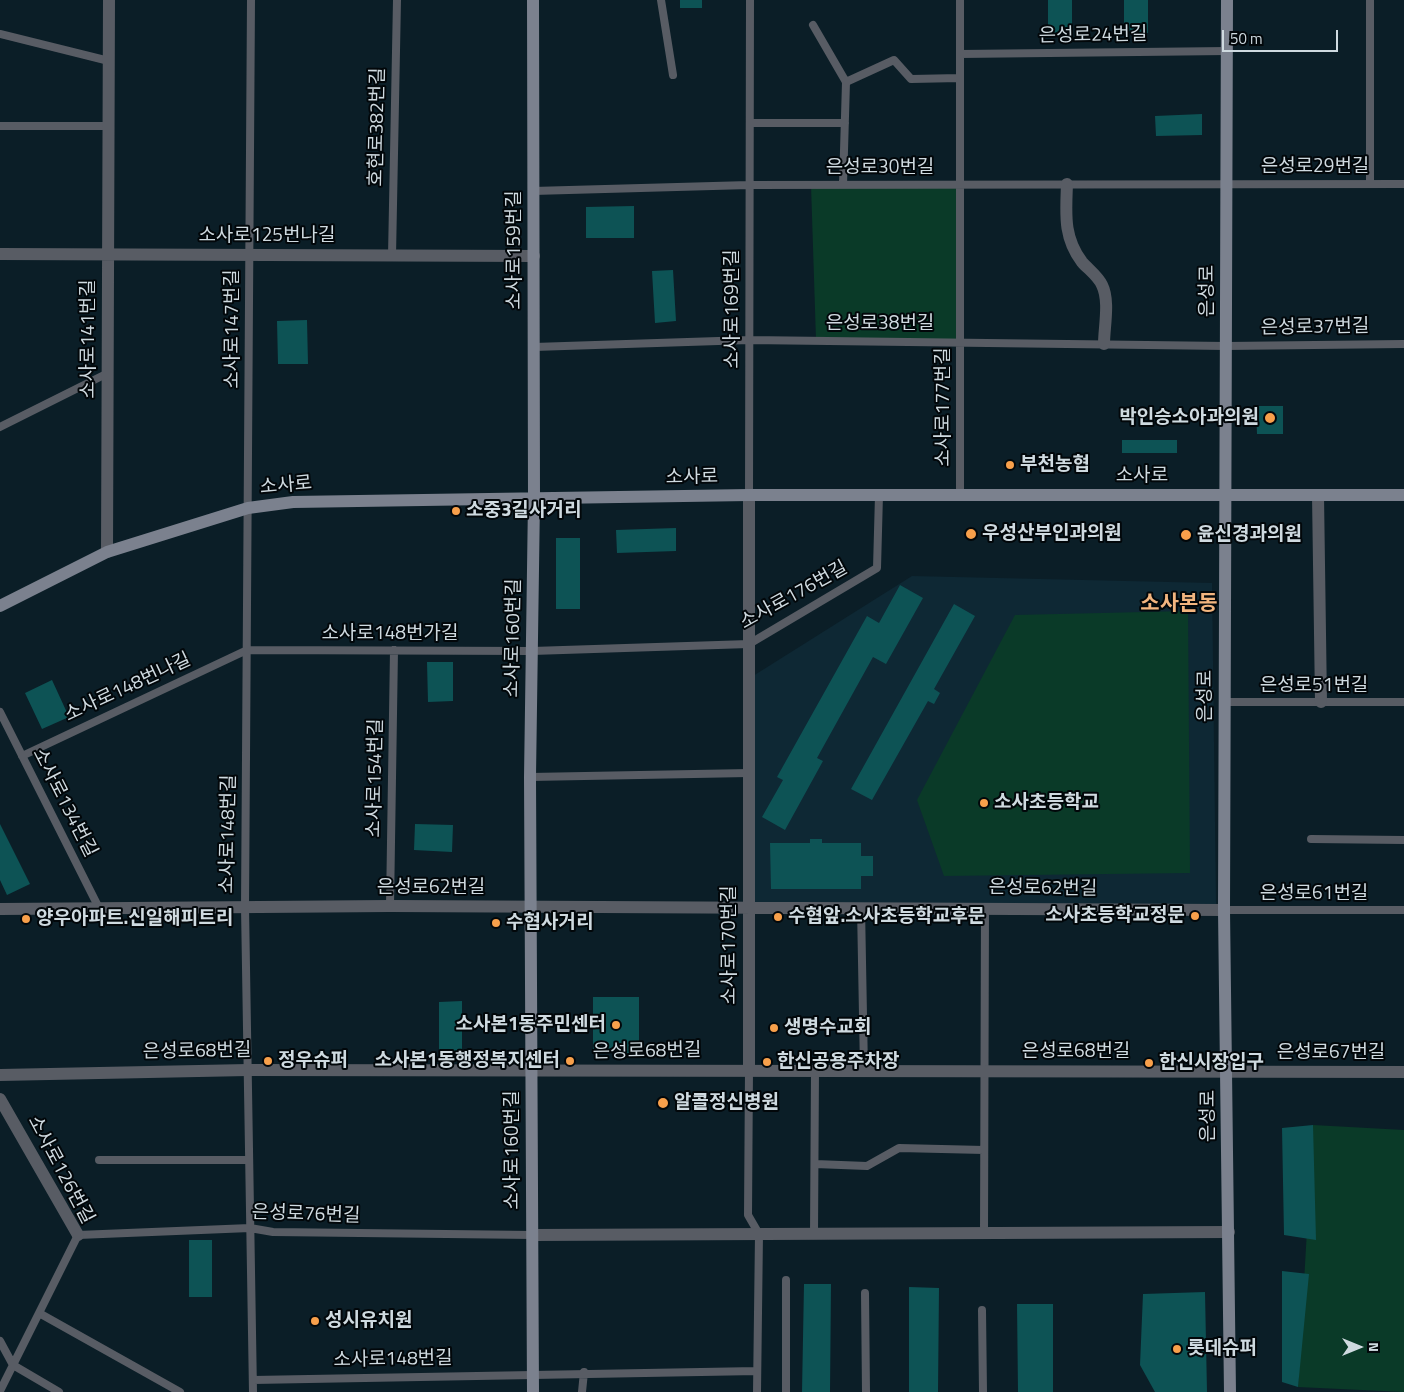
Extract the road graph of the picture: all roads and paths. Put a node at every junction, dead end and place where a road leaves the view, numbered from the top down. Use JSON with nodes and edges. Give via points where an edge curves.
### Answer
{"nodes":[{"id":1,"x":110,"y":0,"type":"edge"},
{"id":2,"x":251,"y":0,"type":"edge"},
{"id":3,"x":397,"y":0,"type":"edge"},
{"id":4,"x":533,"y":0,"type":"edge"},
{"id":5,"x":661,"y":0,"type":"edge"},
{"id":6,"x":750,"y":0,"type":"edge"},
{"id":7,"x":960,"y":0,"type":"edge"},
{"id":8,"x":1227,"y":0,"type":"edge"},
{"id":9,"x":1370,"y":0,"type":"edge"},
{"id":10,"x":813,"y":25,"type":"dead end"},
{"id":11,"x":0,"y":34,"type":"edge"},
{"id":12,"x":1227,"y":51,"type":"junction"},
{"id":13,"x":960,"y":54,"type":"junction"},
{"id":14,"x":109,"y":61,"type":"junction"},
{"id":15,"x":673,"y":74,"type":"dead end"},
{"id":16,"x":960,"y":78,"type":"junction"},
{"id":17,"x":846,"y":82,"type":"junction"},
{"id":18,"x":750,"y":123,"type":"junction"},
{"id":19,"x":845,"y":123,"type":"junction"},
{"id":20,"x":0,"y":126,"type":"edge"},
{"id":21,"x":109,"y":126,"type":"junction"},
{"id":22,"x":1227,"y":183,"type":"junction"},
{"id":23,"x":960,"y":184,"type":"junction"},
{"id":24,"x":1067,"y":184,"type":"junction"},
{"id":25,"x":1370,"y":184,"type":"junction"},
{"id":26,"x":1404,"y":184,"type":"edge"},
{"id":27,"x":749,"y":185,"type":"junction"},
{"id":28,"x":843,"y":185,"type":"junction"},
{"id":29,"x":533,"y":190,"type":"junction"},
{"id":30,"x":0,"y":254,"type":"edge"},
{"id":31,"x":108,"y":254,"type":"junction"},
{"id":32,"x":250,"y":255,"type":"junction"},
{"id":33,"x":392,"y":256,"type":"junction"},
{"id":34,"x":534,"y":256,"type":"junction"},
{"id":35,"x":749,"y":340,"type":"junction"},
{"id":36,"x":960,"y":341,"type":"junction"},
{"id":37,"x":1104,"y":344,"type":"junction"},
{"id":38,"x":1404,"y":344,"type":"edge"},
{"id":39,"x":1226,"y":346,"type":"junction"},
{"id":40,"x":534,"y":347,"type":"junction"},
{"id":41,"x":108,"y":373,"type":"junction"},
{"id":42,"x":0,"y":427,"type":"edge"},
{"id":43,"x":748,"y":495,"type":"junction"},
{"id":44,"x":879,"y":495,"type":"junction"},
{"id":45,"x":960,"y":495,"type":"junction"},
{"id":46,"x":1226,"y":495,"type":"junction"},
{"id":47,"x":1318,"y":495,"type":"junction"},
{"id":48,"x":1404,"y":495,"type":"edge"},
{"id":49,"x":534,"y":500,"type":"junction"},
{"id":50,"x":248,"y":508,"type":"junction"},
{"id":51,"x":107,"y":552,"type":"junction"},
{"id":52,"x":0,"y":606,"type":"edge"},
{"id":53,"x":749,"y":644,"type":"junction"},
{"id":54,"x":247,"y":650,"type":"junction"},
{"id":55,"x":394,"y":650,"type":"junction"},
{"id":56,"x":532,"y":651,"type":"junction"},
{"id":57,"x":1225,"y":702,"type":"junction"},
{"id":58,"x":1321,"y":702,"type":"junction"},
{"id":59,"x":1404,"y":702,"type":"edge"},
{"id":60,"x":0,"y":712,"type":"edge"},
{"id":61,"x":22,"y":756,"type":"junction"},
{"id":62,"x":749,"y":773,"type":"junction"},
{"id":63,"x":530,"y":777,"type":"junction"},
{"id":64,"x":1311,"y":839,"type":"dead end"},
{"id":65,"x":1404,"y":840,"type":"edge"},
{"id":66,"x":390,"y":906,"type":"junction"},
{"id":67,"x":245,"y":907,"type":"junction"},
{"id":68,"x":749,"y":907,"type":"junction"},
{"id":69,"x":861,"y":907,"type":"junction"},
{"id":70,"x":985,"y":907,"type":"junction"},
{"id":71,"x":99,"y":908,"type":"junction"},
{"id":72,"x":531,"y":908,"type":"junction"},
{"id":73,"x":0,"y":909,"type":"edge"},
{"id":74,"x":1224,"y":910,"type":"junction"},
{"id":75,"x":1404,"y":910,"type":"edge"},
{"id":76,"x":248,"y":1070,"type":"junction"},
{"id":77,"x":748,"y":1070,"type":"junction"},
{"id":78,"x":815,"y":1070,"type":"junction"},
{"id":79,"x":864,"y":1070,"type":"junction"},
{"id":80,"x":984,"y":1071,"type":"junction"},
{"id":81,"x":532,"y":1072,"type":"junction"},
{"id":82,"x":1227,"y":1072,"type":"junction"},
{"id":83,"x":1404,"y":1072,"type":"edge"},
{"id":84,"x":0,"y":1075,"type":"edge"},
{"id":85,"x":0,"y":1099,"type":"edge"},
{"id":86,"x":984,"y":1150,"type":"junction"},
{"id":87,"x":99,"y":1160,"type":"dead end"},
{"id":88,"x":249,"y":1160,"type":"junction"},
{"id":89,"x":815,"y":1164,"type":"junction"},
{"id":90,"x":250,"y":1228,"type":"junction"},
{"id":91,"x":1229,"y":1232,"type":"junction"},
{"id":92,"x":984,"y":1233,"type":"junction"},
{"id":93,"x":759,"y":1234,"type":"junction"},
{"id":94,"x":814,"y":1234,"type":"junction"},
{"id":95,"x":78,"y":1235,"type":"junction"},
{"id":96,"x":532,"y":1235,"type":"junction"},
{"id":97,"x":786,"y":1280,"type":"dead end"},
{"id":98,"x":865,"y":1294,"type":"dead end"},
{"id":99,"x":982,"y":1310,"type":"dead end"},
{"id":100,"x":39,"y":1313,"type":"junction"},
{"id":101,"x":0,"y":1340,"type":"edge"},
{"id":102,"x":13,"y":1365,"type":"junction"},
{"id":103,"x":757,"y":1371,"type":"junction"},
{"id":104,"x":584,"y":1372,"type":"junction"},
{"id":105,"x":533,"y":1373,"type":"junction"},
{"id":106,"x":253,"y":1380,"type":"junction"},
{"id":107,"x":0,"y":1391,"type":"edge"},
{"id":108,"x":59,"y":1392,"type":"edge"},
{"id":109,"x":180,"y":1392,"type":"edge"},
{"id":110,"x":253,"y":1392,"type":"edge"},
{"id":111,"x":533,"y":1392,"type":"edge"},
{"id":112,"x":582,"y":1392,"type":"edge"},
{"id":113,"x":757,"y":1392,"type":"edge"},
{"id":114,"x":786,"y":1392,"type":"edge"},
{"id":115,"x":866,"y":1392,"type":"edge"},
{"id":116,"x":983,"y":1392,"type":"edge"},
{"id":117,"x":1230,"y":1392,"type":"edge"}],
"edges":[{"from":1,"to":14,"type":"street","name":"소사로141번길"},
{"from":2,"to":32,"type":"lane","name":"소사로147번길"},
{"from":3,"to":33,"type":"lane","name":"호현로382번길"},
{"from":4,"to":29,"type":"street","name":"소사로159번길"},
{"from":5,"to":15,"type":"lane"},
{"from":6,"to":18,"type":"lane","name":"소사로169번길"},
{"from":7,"to":13,"type":"lane","name":"소사로177번길"},
{"from":8,"to":12,"type":"street","name":"은성로"},
{"from":9,"to":25,"type":"lane"},
{"from":10,"to":17,"type":"lane"},
{"from":11,"to":14,"type":"lane"},
{"from":12,"to":13,"type":"lane","name":"은성로24번길"},
{"from":12,"to":22,"type":"street","name":"은성로"},
{"from":13,"to":16,"type":"lane","name":"소사로177번길"},
{"from":14,"to":21,"type":"street","name":"소사로141번길"},
{"from":16,"to":17,"type":"lane","via":[[911,79],[894,60]]},
{"from":16,"to":23,"type":"lane","name":"소사로177번길"},
{"from":17,"to":19,"type":"lane"},
{"from":18,"to":19,"type":"lane"},
{"from":18,"to":27,"type":"lane","name":"소사로169번길"},
{"from":19,"to":28,"type":"lane"},
{"from":20,"to":21,"type":"lane"},
{"from":21,"to":31,"type":"street","name":"소사로141번길"},
{"from":22,"to":24,"type":"lane","name":"은성로30번길"},
{"from":22,"to":25,"type":"lane","name":"은성로29번길"},
{"from":22,"to":39,"type":"street","name":"은성로"},
{"from":23,"to":24,"type":"lane","name":"은성로30번길"},
{"from":23,"to":28,"type":"lane","name":"은성로30번길"},
{"from":23,"to":36,"type":"lane","name":"소사로177번길"},
{"from":24,"to":37,"type":"street","via":[[1067,235],[1081,260],[1102,285]]},
{"from":25,"to":26,"type":"lane","name":"은성로29번길"},
{"from":27,"to":28,"type":"lane","name":"은성로30번길"},
{"from":27,"to":29,"type":"lane","name":"은성로30번길"},
{"from":27,"to":35,"type":"lane","name":"소사로169번길"},
{"from":29,"to":34,"type":"street","name":"소사로159번길"},
{"from":30,"to":31,"type":"street","name":"소사로125번나길"},
{"from":31,"to":32,"type":"street","name":"소사로125번나길"},
{"from":31,"to":41,"type":"street","name":"소사로141번길"},
{"from":32,"to":33,"type":"street","name":"소사로125번나길"},
{"from":32,"to":50,"type":"lane","name":"소사로147번길"},
{"from":33,"to":34,"type":"street","name":"소사로125번나길"},
{"from":34,"to":40,"type":"street","name":"소사로159번길"},
{"from":35,"to":36,"type":"lane","name":"은성로38번길"},
{"from":35,"to":40,"type":"lane","name":"은성로38번길"},
{"from":35,"to":43,"type":"lane","name":"소사로169번길"},
{"from":36,"to":37,"type":"lane","name":"은성로38번길"},
{"from":36,"to":45,"type":"lane","name":"소사로177번길"},
{"from":37,"to":39,"type":"lane","name":"은성로38번길"},
{"from":38,"to":39,"type":"lane","name":"은성로37번길"},
{"from":39,"to":46,"type":"street","name":"은성로"},
{"from":40,"to":49,"type":"street","name":"소사로159번길"},
{"from":41,"to":42,"type":"lane"},
{"from":41,"to":51,"type":"street","name":"소사로141번길"},
{"from":43,"to":44,"type":"street","name":"소사로"},
{"from":43,"to":49,"type":"street","name":"소사로"},
{"from":43,"to":53,"type":"street","name":"소사로170번길"},
{"from":44,"to":45,"type":"street","name":"소사로"},
{"from":44,"to":53,"type":"lane","name":"소사로176번길","via":[[877,568]]},
{"from":45,"to":46,"type":"street","name":"소사로"},
{"from":46,"to":47,"type":"street","name":"소사로"},
{"from":46,"to":57,"type":"street","name":"은성로"},
{"from":47,"to":48,"type":"street","name":"소사로"},
{"from":47,"to":58,"type":"street"},
{"from":49,"to":50,"type":"street","name":"소사로","via":[[293,502]]},
{"from":49,"to":56,"type":"street","name":"소사로160번길"},
{"from":50,"to":51,"type":"street","name":"소사로"},
{"from":50,"to":54,"type":"lane","name":"소사로148번길"},
{"from":51,"to":52,"type":"street","name":"소사로"},
{"from":53,"to":56,"type":"lane","name":"소사로176번길"},
{"from":53,"to":62,"type":"street","name":"소사로170번길"},
{"from":54,"to":55,"type":"lane","name":"소사로148번가길"},
{"from":54,"to":61,"type":"lane","name":"소사로148번나길"},
{"from":54,"to":67,"type":"lane","name":"소사로148번길"},
{"from":55,"to":56,"type":"lane","name":"소사로148번가길"},
{"from":55,"to":66,"type":"lane","name":"소사로154번길"},
{"from":56,"to":63,"type":"street","name":"소사로160번길"},
{"from":57,"to":58,"type":"lane","name":"은성로51번길"},
{"from":57,"to":74,"type":"street","name":"은성로"},
{"from":58,"to":59,"type":"lane","name":"은성로51번길"},
{"from":60,"to":61,"type":"lane","name":"소사로134번길"},
{"from":61,"to":71,"type":"lane","name":"소사로134번길"},
{"from":62,"to":63,"type":"lane"},
{"from":62,"to":68,"type":"street","name":"소사로170번길"},
{"from":63,"to":72,"type":"street","name":"소사로160번길"},
{"from":64,"to":65,"type":"lane"},
{"from":66,"to":67,"type":"street","name":"은성로62번길"},
{"from":66,"to":72,"type":"street","name":"은성로62번길"},
{"from":67,"to":71,"type":"street","name":"은성로62번길"},
{"from":67,"to":76,"type":"lane","name":"소사로148번길"},
{"from":68,"to":69,"type":"street","name":"은성로62번길"},
{"from":68,"to":72,"type":"street","name":"은성로62번길"},
{"from":68,"to":77,"type":"street","name":"소사로170번길"},
{"from":69,"to":70,"type":"street","name":"은성로62번길"},
{"from":69,"to":79,"type":"lane"},
{"from":70,"to":74,"type":"street","name":"은성로62번길"},
{"from":70,"to":80,"type":"lane"},
{"from":71,"to":73,"type":"street","name":"은성로62번길"},
{"from":72,"to":81,"type":"street","name":"소사로160번길"},
{"from":74,"to":75,"type":"lane","name":"은성로61번길"},
{"from":74,"to":82,"type":"street","name":"은성로"},
{"from":76,"to":81,"type":"street","name":"은성로68번길"},
{"from":76,"to":84,"type":"street","name":"은성로68번길"},
{"from":76,"to":88,"type":"lane","name":"소사로148번길"},
{"from":77,"to":78,"type":"street","name":"은성로68번길"},
{"from":77,"to":81,"type":"street","name":"은성로68번길"},
{"from":77,"to":93,"type":"lane","name":"소사로170번길","via":[[748,1215]]},
{"from":78,"to":79,"type":"street","name":"은성로68번길"},
{"from":78,"to":89,"type":"lane"},
{"from":79,"to":80,"type":"street","name":"은성로68번길"},
{"from":80,"to":82,"type":"street","name":"은성로68번길"},
{"from":80,"to":86,"type":"lane"},
{"from":81,"to":96,"type":"street","name":"소사로160번길"},
{"from":82,"to":83,"type":"street","name":"은성로67번길"},
{"from":82,"to":91,"type":"street","name":"은성로"},
{"from":85,"to":95,"type":"street","name":"소사로126번길"},
{"from":86,"to":89,"type":"lane","via":[[899,1148],[867,1166]]},
{"from":86,"to":92,"type":"lane"},
{"from":87,"to":88,"type":"lane"},
{"from":88,"to":90,"type":"lane","name":"소사로148번길"},
{"from":89,"to":94,"type":"lane"},
{"from":90,"to":95,"type":"lane","name":"은성로76번길"},
{"from":90,"to":96,"type":"lane","name":"은성로76번길","via":[[273,1232]]},
{"from":90,"to":106,"type":"lane","name":"소사로148번길"},
{"from":91,"to":92,"type":"street"},
{"from":91,"to":117,"type":"street","name":"은성로"},
{"from":92,"to":94,"type":"street"},
{"from":93,"to":94,"type":"street"},
{"from":93,"to":96,"type":"street"},
{"from":93,"to":103,"type":"lane","name":"소사로170번길"},
{"from":95,"to":100,"type":"lane","name":"소사로126번길"},
{"from":96,"to":105,"type":"street","name":"소사로160번길"},
{"from":97,"to":114,"type":"lane"},
{"from":98,"to":115,"type":"lane"},
{"from":99,"to":116,"type":"lane"},
{"from":100,"to":102,"type":"lane","name":"소사로126번길"},
{"from":100,"to":109,"type":"lane"},
{"from":101,"to":102,"type":"lane"},
{"from":102,"to":107,"type":"lane","name":"소사로126번길"},
{"from":102,"to":108,"type":"lane"},
{"from":103,"to":104,"type":"lane"},
{"from":103,"to":113,"type":"lane","name":"소사로170번길"},
{"from":104,"to":105,"type":"lane"},
{"from":104,"to":112,"type":"lane"},
{"from":105,"to":106,"type":"lane","name":"소사로148번길"},
{"from":105,"to":111,"type":"street","name":"소사로160번길"},
{"from":106,"to":110,"type":"lane","name":"소사로148번길"}]}
